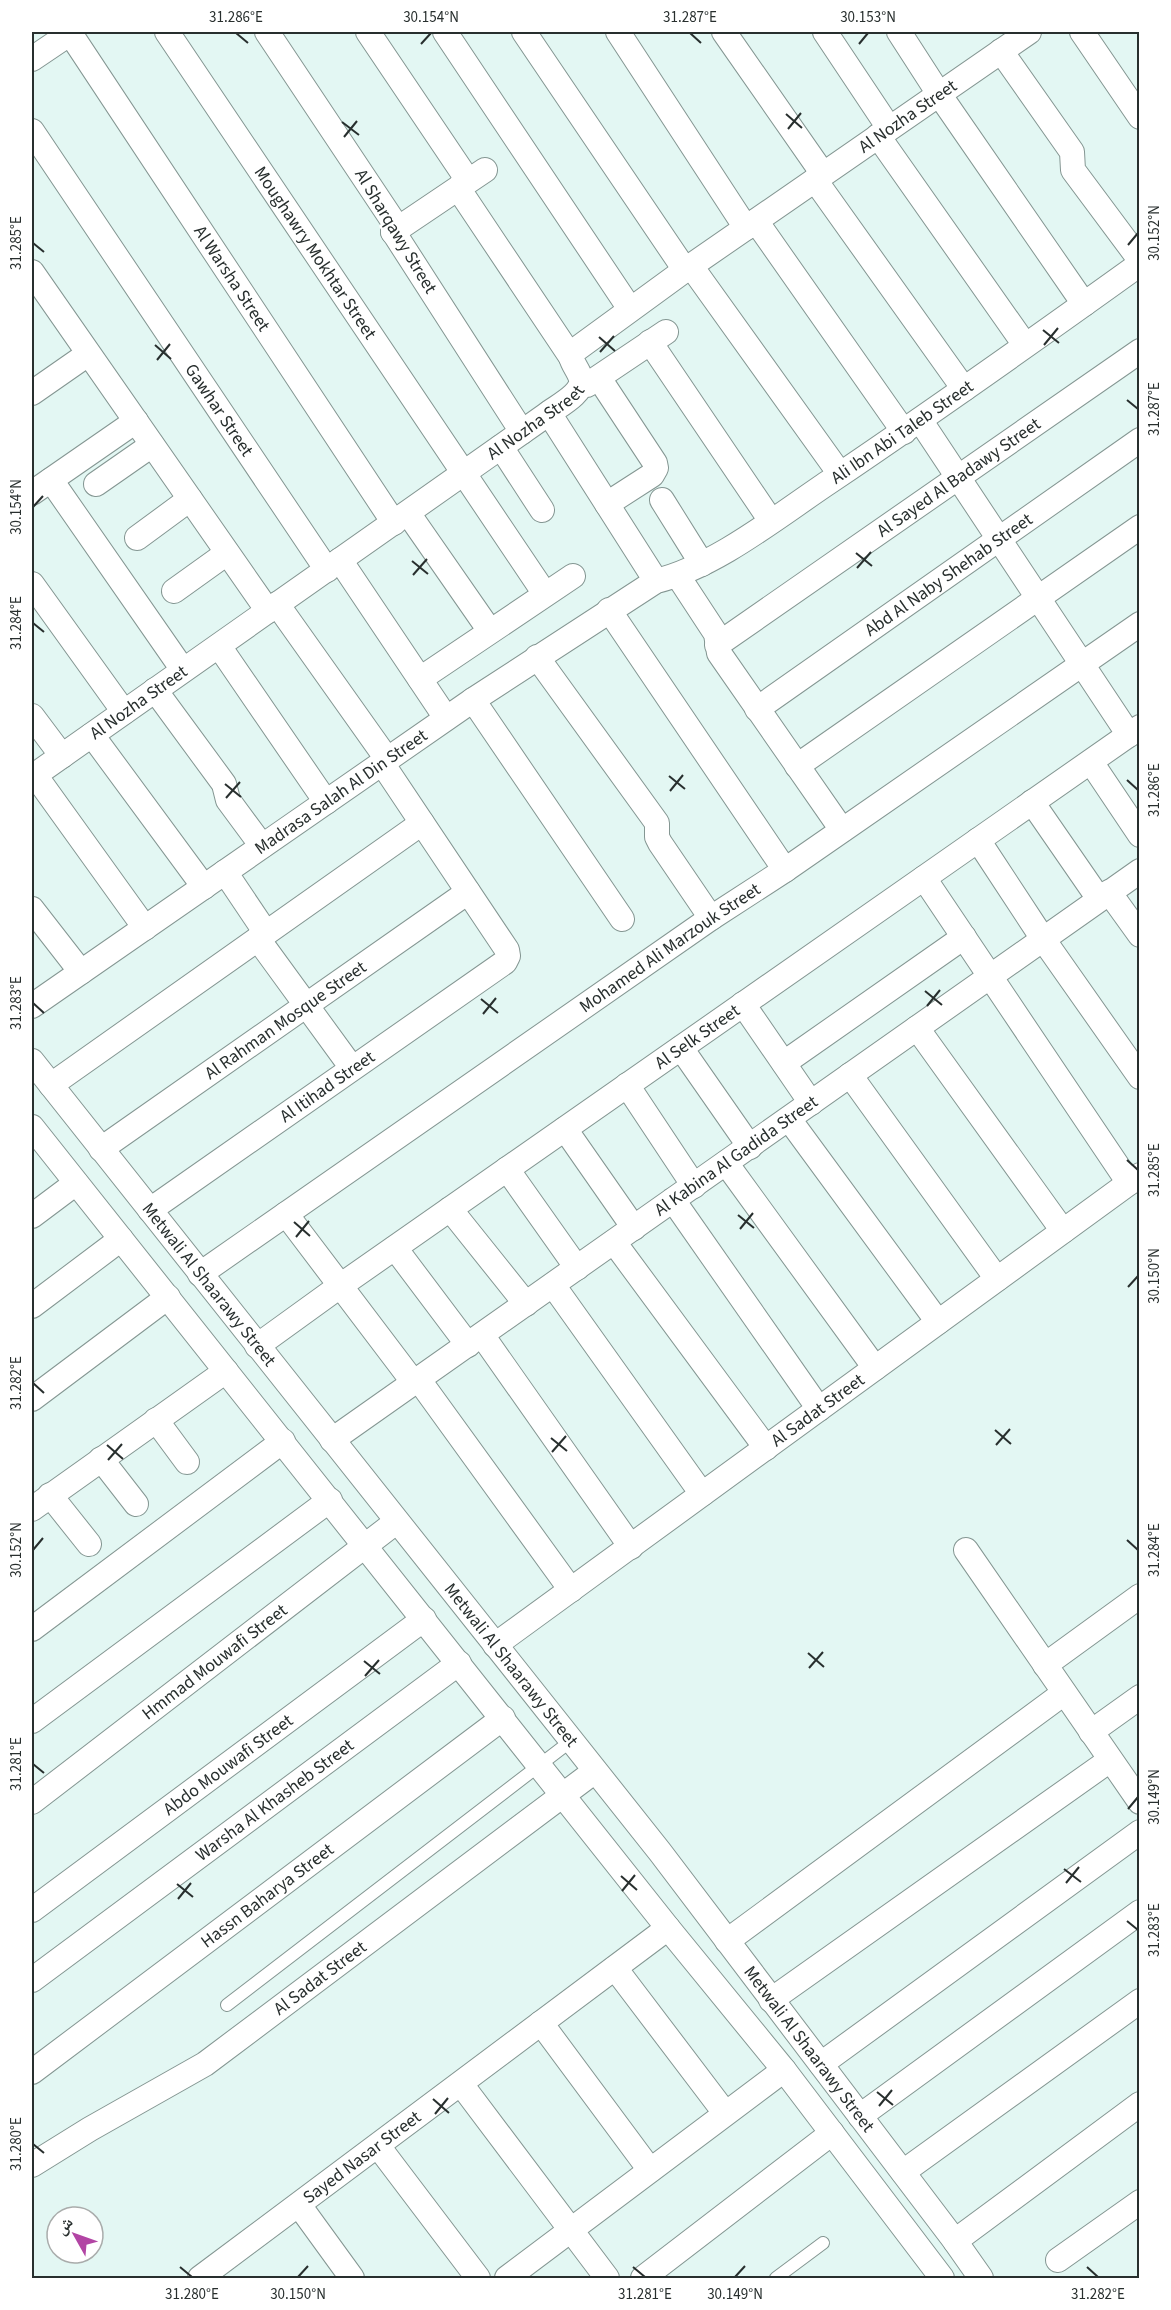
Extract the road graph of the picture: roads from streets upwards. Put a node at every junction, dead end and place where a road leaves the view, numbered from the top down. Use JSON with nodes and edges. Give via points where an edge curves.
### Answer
{"nodes":[{"id":1,"x":167,"y":32,"type":"edge"},
{"id":2,"x":267,"y":32,"type":"edge"},
{"id":3,"x":368,"y":32,"type":"edge"},
{"id":4,"x":445,"y":32,"type":"edge"},
{"id":5,"x":524,"y":32,"type":"edge"},
{"id":6,"x":618,"y":32,"type":"edge"},
{"id":7,"x":724,"y":32,"type":"edge"},
{"id":8,"x":825,"y":32,"type":"edge"},
{"id":9,"x":899,"y":32,"type":"edge"},
{"id":10,"x":1029,"y":32,"type":"edge"},
{"id":11,"x":1082,"y":32,"type":"edge"},
{"id":12,"x":66,"y":34,"type":"edge"},
{"id":13,"x":1001,"y":43,"type":"edge"},
{"id":14,"x":32,"y":59,"type":"edge"},
{"id":15,"x":939,"y":94,"type":"junction"},
{"id":16,"x":1140,"y":117,"type":"edge"},
{"id":17,"x":32,"y":131,"type":"edge"},
{"id":18,"x":883,"y":132,"type":"junction"},
{"id":19,"x":485,"y":170,"type":"dead end"},
{"id":20,"x":819,"y":177,"type":"junction"},
{"id":21,"x":461,"y":186,"type":"junction"},
{"id":22,"x":751,"y":224,"type":"junction"},
{"id":23,"x":393,"y":232,"type":"junction"},
{"id":24,"x":1140,"y":262,"type":"edge"},
{"id":25,"x":688,"y":268,"type":"junction"},
{"id":26,"x":33,"y":276,"type":"edge"},
{"id":27,"x":1084,"y":304,"type":"junction"},
{"id":28,"x":630,"y":309,"type":"junction"},
{"id":29,"x":1025,"y":345,"type":"junction"},
{"id":30,"x":1140,"y":351,"type":"edge"},
{"id":31,"x":88,"y":354,"type":"junction"},
{"id":32,"x":571,"y":357,"type":"junction"},
{"id":33,"x":590,"y":381,"type":"junction"},
{"id":34,"x":964,"y":389,"type":"junction"},
{"id":35,"x":32,"y":393,"type":"edge"},
{"id":36,"x":549,"y":413,"type":"junction"},
{"id":37,"x":136,"y":421,"type":"junction"},
{"id":38,"x":912,"y":426,"type":"junction"},
{"id":39,"x":522,"y":432,"type":"junction"},
{"id":40,"x":1140,"y":440,"type":"edge"},
{"id":41,"x":152,"y":445,"type":"junction"},
{"id":42,"x":501,"y":447,"type":"junction"},
{"id":43,"x":463,"y":473,"type":"junction"},
{"id":44,"x":840,"y":474,"type":"junction"},
{"id":45,"x":958,"y":477,"type":"junction"},
{"id":46,"x":51,"y":480,"type":"junction"},
{"id":47,"x":96,"y":484,"type":"dead end"},
{"id":48,"x":32,"y":493,"type":"edge"},
{"id":49,"x":190,"y":499,"type":"junction"},
{"id":50,"x":662,"y":500,"type":"dead end"},
{"id":51,"x":607,"y":504,"type":"junction"},
{"id":52,"x":542,"y":510,"type":"dead end"},
{"id":53,"x":401,"y":518,"type":"junction"},
{"id":54,"x":771,"y":521,"type":"junction"},
{"id":55,"x":1140,"y":527,"type":"edge"},
{"id":56,"x":137,"y":538,"type":"dead end"},
{"id":57,"x":999,"y":539,"type":"junction"},
{"id":58,"x":227,"y":553,"type":"junction"},
{"id":59,"x":702,"y":564,"type":"junction"},
{"id":60,"x":333,"y":565,"type":"junction"},
{"id":61,"x":573,"y":576,"type":"dead end"},
{"id":62,"x":667,"y":578,"type":"junction"},
{"id":63,"x":32,"y":584,"type":"edge"},
{"id":64,"x":174,"y":591,"type":"dead end"},
{"id":65,"x":545,"y":594,"type":"junction"},
{"id":66,"x":1038,"y":598,"type":"junction"},
{"id":67,"x":273,"y":608,"type":"junction"},
{"id":68,"x":609,"y":610,"type":"junction"},
{"id":69,"x":1140,"y":624,"type":"edge"},
{"id":70,"x":490,"y":631,"type":"junction"},
{"id":71,"x":717,"y":645,"type":"junction"},
{"id":72,"x":219,"y":646,"type":"junction"},
{"id":73,"x":537,"y":657,"type":"junction"},
{"id":74,"x":1082,"y":664,"type":"junction"},
{"id":75,"x":183,"y":670,"type":"junction"},
{"id":76,"x":420,"y":679,"type":"junction"},
{"id":77,"x":155,"y":690,"type":"junction"},
{"id":78,"x":474,"y":700,"type":"junction"},
{"id":79,"x":757,"y":709,"type":"junction"},
{"id":80,"x":124,"y":712,"type":"junction"},
{"id":81,"x":32,"y":716,"type":"edge"},
{"id":82,"x":446,"y":718,"type":"junction"},
{"id":83,"x":1134,"y":731,"type":"edge"},
{"id":84,"x":92,"y":735,"type":"junction"},
{"id":85,"x":62,"y":756,"type":"junction"},
{"id":86,"x":384,"y":761,"type":"junction"},
{"id":87,"x":1090,"y":762,"type":"junction"},
{"id":88,"x":797,"y":766,"type":"junction"},
{"id":89,"x":33,"y":776,"type":"edge"},
{"id":90,"x":326,"y":802,"type":"junction"},
{"id":91,"x":1032,"y":802,"type":"junction"},
{"id":92,"x":422,"y":823,"type":"junction"},
{"id":93,"x":842,"y":830,"type":"junction"},
{"id":94,"x":1140,"y":835,"type":"edge"},
{"id":95,"x":978,"y":840,"type":"junction"},
{"id":96,"x":262,"y":846,"type":"junction"},
{"id":97,"x":784,"y":870,"type":"junction"},
{"id":98,"x":1140,"y":871,"type":"edge"},
{"id":99,"x":225,"y":872,"type":"junction"},
{"id":100,"x":924,"y":878,"type":"junction"},
{"id":101,"x":204,"y":887,"type":"junction"},
{"id":102,"x":468,"y":892,"type":"junction"},
{"id":103,"x":1104,"y":896,"type":"junction"},
{"id":104,"x":32,"y":909,"type":"edge"},
{"id":105,"x":711,"y":918,"type":"junction"},
{"id":106,"x":622,"y":919,"type":"dead end"},
{"id":107,"x":145,"y":928,"type":"junction"},
{"id":108,"x":1140,"y":935,"type":"edge"},
{"id":109,"x":262,"y":936,"type":"junction"},
{"id":110,"x":964,"y":937,"type":"junction"},
{"id":111,"x":1043,"y":939,"type":"junction"},
{"id":112,"x":81,"y":972,"type":"junction"},
{"id":113,"x":990,"y":976,"type":"junction"},
{"id":114,"x":743,"y":1004,"type":"junction"},
{"id":115,"x":306,"y":1005,"type":"junction"},
{"id":116,"x":32,"y":1006,"type":"edge"},
{"id":117,"x":918,"y":1028,"type":"junction"},
{"id":118,"x":681,"y":1048,"type":"junction"},
{"id":119,"x":32,"y":1061,"type":"edge"},
{"id":120,"x":784,"y":1063,"type":"junction"},
{"id":121,"x":352,"y":1068,"type":"junction"},
{"id":122,"x":850,"y":1076,"type":"junction"},
{"id":123,"x":1140,"y":1077,"type":"edge"},
{"id":124,"x":51,"y":1085,"type":"junction"},
{"id":125,"x":627,"y":1085,"type":"junction"},
{"id":126,"x":811,"y":1103,"type":"junction"},
{"id":127,"x":789,"y":1119,"type":"junction"},
{"id":128,"x":32,"y":1127,"type":"edge"},
{"id":129,"x":565,"y":1129,"type":"junction"},
{"id":130,"x":750,"y":1146,"type":"junction"},
{"id":131,"x":101,"y":1149,"type":"junction"},
{"id":132,"x":726,"y":1163,"type":"junction"},
{"id":133,"x":507,"y":1169,"type":"junction"},
{"id":134,"x":1134,"y":1179,"type":"edge"},
{"id":135,"x":76,"y":1183,"type":"junction"},
{"id":136,"x":693,"y":1186,"type":"junction"},
{"id":137,"x":674,"y":1200,"type":"junction"},
{"id":138,"x":450,"y":1209,"type":"junction"},
{"id":139,"x":150,"y":1210,"type":"junction"},
{"id":140,"x":286,"y":1214,"type":"junction"},
{"id":141,"x":32,"y":1216,"type":"edge"},
{"id":142,"x":1063,"y":1231,"type":"junction"},
{"id":143,"x":624,"y":1235,"type":"junction"},
{"id":144,"x":121,"y":1239,"type":"junction"},
{"id":145,"x":395,"y":1248,"type":"junction"},
{"id":146,"x":577,"y":1268,"type":"junction"},
{"id":147,"x":200,"y":1274,"type":"junction"},
{"id":148,"x":997,"y":1279,"type":"junction"},
{"id":149,"x":553,"y":1285,"type":"junction"},
{"id":150,"x":340,"y":1286,"type":"junction"},
{"id":151,"x":168,"y":1297,"type":"junction"},
{"id":152,"x":526,"y":1304,"type":"junction"},
{"id":153,"x":32,"y":1306,"type":"edge"},
{"id":154,"x":939,"y":1322,"type":"junction"},
{"id":155,"x":475,"y":1340,"type":"junction"},
{"id":156,"x":257,"y":1346,"type":"junction"},
{"id":157,"x":875,"y":1368,"type":"junction"},
{"id":158,"x":226,"y":1371,"type":"junction"},
{"id":159,"x":416,"y":1382,"type":"junction"},
{"id":160,"x":32,"y":1399,"type":"edge"},
{"id":161,"x":819,"y":1409,"type":"junction"},
{"id":162,"x":156,"y":1420,"type":"junction"},
{"id":163,"x":332,"y":1440,"type":"junction"},
{"id":164,"x":283,"y":1441,"type":"junction"},
{"id":165,"x":766,"y":1448,"type":"junction"},
{"id":166,"x":101,"y":1459,"type":"junction"},
{"id":167,"x":187,"y":1462,"type":"dead end"},
{"id":168,"x":702,"y":1494,"type":"junction"},
{"id":169,"x":330,"y":1500,"type":"junction"},
{"id":170,"x":41,"y":1502,"type":"edge"},
{"id":171,"x":136,"y":1504,"type":"dead end"},
{"id":172,"x":396,"y":1522,"type":"junction"},
{"id":173,"x":89,"y":1544,"type":"dead end"},
{"id":174,"x":366,"y":1545,"type":"junction"},
{"id":175,"x":631,"y":1546,"type":"junction"},
{"id":176,"x":966,"y":1550,"type":"dead end"},
{"id":177,"x":571,"y":1590,"type":"junction"},
{"id":178,"x":1140,"y":1596,"type":"edge"},
{"id":179,"x":424,"y":1618,"type":"junction"},
{"id":180,"x":32,"y":1629,"type":"edge"},
{"id":181,"x":495,"y":1646,"type":"junction"},
{"id":182,"x":459,"y":1663,"type":"junction"},
{"id":183,"x":1045,"y":1665,"type":"junction"},
{"id":184,"x":1064,"y":1693,"type":"junction"},
{"id":185,"x":1140,"y":1696,"type":"edge"},
{"id":186,"x":502,"y":1718,"type":"junction"},
{"id":187,"x":32,"y":1721,"type":"edge"},
{"id":188,"x":1091,"y":1732,"type":"junction"},
{"id":189,"x":1110,"y":1760,"type":"junction"},
{"id":190,"x":595,"y":1771,"type":"junction"},
{"id":191,"x":563,"y":1794,"type":"junction"},
{"id":192,"x":1139,"y":1801,"type":"edge"},
{"id":193,"x":32,"y":1802,"type":"edge"},
{"id":194,"x":1140,"y":1832,"type":"edge"},
{"id":195,"x":660,"y":1852,"type":"junction"},
{"id":196,"x":628,"y":1877,"type":"junction"},
{"id":197,"x":32,"y":1910,"type":"edge"},
{"id":198,"x":1140,"y":1912,"type":"edge"},
{"id":199,"x":668,"y":1928,"type":"junction"},
{"id":200,"x":727,"y":1941,"type":"junction"},
{"id":201,"x":615,"y":1968,"type":"junction"},
{"id":202,"x":32,"y":1980,"type":"edge"},
{"id":203,"x":771,"y":2000,"type":"junction"},
{"id":204,"x":1140,"y":2001,"type":"edge"},
{"id":205,"x":541,"y":2024,"type":"junction"},
{"id":206,"x":821,"y":2064,"type":"junction"},
{"id":207,"x":784,"y":2070,"type":"junction"},
{"id":208,"x":32,"y":2072,"type":"edge"},
{"id":209,"x":460,"y":2084,"type":"junction"},
{"id":210,"x":841,"y":2090,"type":"junction"},
{"id":211,"x":1140,"y":2103,"type":"edge"},
{"id":212,"x":814,"y":2110,"type":"junction"},
{"id":213,"x":724,"y":2113,"type":"junction"},
{"id":214,"x":860,"y":2116,"type":"junction"},
{"id":215,"x":832,"y":2133,"type":"junction"},
{"id":216,"x":378,"y":2146,"type":"junction"},
{"id":217,"x":32,"y":2165,"type":"edge"},
{"id":218,"x":650,"y":2170,"type":"junction"},
{"id":219,"x":903,"y":2172,"type":"junction"},
{"id":220,"x":1140,"y":2202,"type":"edge"},
{"id":221,"x":298,"y":2205,"type":"junction"},
{"id":222,"x":571,"y":2230,"type":"junction"},
{"id":223,"x":955,"y":2241,"type":"junction"},
{"id":224,"x":1058,"y":2260,"type":"dead end"},
{"id":225,"x":216,"y":2274,"type":"edge"},
{"id":226,"x":352,"y":2278,"type":"edge"},
{"id":227,"x":478,"y":2278,"type":"edge"},
{"id":228,"x":507,"y":2278,"type":"edge"},
{"id":229,"x":607,"y":2278,"type":"edge"},
{"id":230,"x":644,"y":2278,"type":"edge"},
{"id":231,"x":942,"y":2278,"type":"edge"},
{"id":232,"x":981,"y":2278,"type":"edge"}],
"edges":[{"from":1,"to":43,"type":"street","name":"Moughawry Mokhtar Street"},
{"from":2,"to":23,"type":"street","name":"Al Sharqawy Street","via":[[393,221]]},
{"from":3,"to":21,"type":"street","via":[[465,176]]},
{"from":4,"to":28,"type":"street"},
{"from":5,"to":25,"type":"street"},
{"from":6,"to":22,"type":"street"},
{"from":7,"to":20,"type":"street"},
{"from":8,"to":18,"type":"street"},
{"from":9,"to":15,"type":"street"},
{"from":10,"to":13,"type":"street","name":"Al Nozha Street"},
{"from":11,"to":16,"type":"street"},
{"from":12,"to":14,"type":"street"},
{"from":12,"to":53,"type":"street","name":"Al Warsha Street"},
{"from":13,"to":15,"type":"street","name":"Al Nozha Street"},
{"from":13,"to":24,"type":"street","via":[[1072,152],[1073,170]]},
{"from":15,"to":18,"type":"street","name":"Al Nozha Street"},
{"from":15,"to":27,"type":"street"},
{"from":17,"to":60,"type":"street","name":"Gawhar Street"},
{"from":18,"to":20,"type":"street","name":"Al Nozha Street"},
{"from":18,"to":29,"type":"street"},
{"from":19,"to":21,"type":"street"},
{"from":20,"to":22,"type":"street","name":"Al Nozha Street"},
{"from":20,"to":34,"type":"street"},
{"from":21,"to":23,"type":"street"},
{"from":21,"to":32,"type":"street","via":[[462,194]]},
{"from":22,"to":25,"type":"street","name":"Al Nozha Street"},
{"from":22,"to":38,"type":"street"},
{"from":23,"to":39,"type":"street","name":"Al Sharqawy Street"},
{"from":24,"to":27,"type":"street","name":"Ali Ibn Abi Taleb Street"},
{"from":25,"to":28,"type":"street","name":"Al Nozha Street"},
{"from":25,"to":44,"type":"street"},
{"from":26,"to":31,"type":"street"},
{"from":27,"to":29,"type":"street","name":"Ali Ibn Abi Taleb Street"},
{"from":28,"to":32,"type":"street","name":"Al Nozha Street"},
{"from":29,"to":34,"type":"street","name":"Ali Ibn Abi Taleb Street"},
{"from":30,"to":45,"type":"street","name":"Al Sayed Al Badawy Street"},
{"from":31,"to":35,"type":"street"},
{"from":31,"to":37,"type":"street"},
{"from":32,"to":33,"type":"street","name":"Al Nozha Street","via":[[580,377]]},
{"from":33,"to":36,"type":"street","name":"Al Nozha Street"},
{"from":33,"to":51,"type":"street","via":[[656,468],[652,475]]},
{"from":33,"to":54,"type":"street","via":[[658,337]]},
{"from":34,"to":38,"type":"street","name":"Ali Ibn Abi Taleb Street"},
{"from":36,"to":39,"type":"street","name":"Al Nozha Street"},
{"from":36,"to":51,"type":"street"},
{"from":37,"to":41,"type":"street"},
{"from":37,"to":46,"type":"street"},
{"from":38,"to":44,"type":"street","name":"Ali Ibn Abi Taleb Street"},
{"from":38,"to":45,"type":"street"},
{"from":39,"to":42,"type":"street","name":"Al Nozha Street"},
{"from":40,"to":57,"type":"street","name":"Abd Al Naby Shehab Street"},
{"from":41,"to":47,"type":"street"},
{"from":41,"to":49,"type":"street"},
{"from":42,"to":43,"type":"street","name":"Al Nozha Street"},
{"from":42,"to":52,"type":"street"},
{"from":43,"to":53,"type":"street","name":"Al Nozha Street"},
{"from":43,"to":65,"type":"street","name":"Moughawry Mokhtar Street"},
{"from":44,"to":54,"type":"street","name":"Ali Ibn Abi Taleb Street"},
{"from":45,"to":57,"type":"street"},
{"from":45,"to":71,"type":"street","name":"Al Sayed Al Badawy Street"},
{"from":46,"to":48,"type":"street"},
{"from":46,"to":75,"type":"street"},
{"from":49,"to":56,"type":"street"},
{"from":49,"to":58,"type":"street"},
{"from":50,"to":59,"type":"street"},
{"from":51,"to":62,"type":"street"},
{"from":53,"to":60,"type":"street","name":"Al Nozha Street"},
{"from":53,"to":70,"type":"street","name":"Al Warsha Street"},
{"from":54,"to":59,"type":"street","name":"Ali Ibn Abi Taleb Street"},
{"from":55,"to":66,"type":"street"},
{"from":57,"to":66,"type":"street"},
{"from":57,"to":79,"type":"street","name":"Abd Al Naby Shehab Street"},
{"from":58,"to":64,"type":"street"},
{"from":58,"to":67,"type":"street"},
{"from":59,"to":62,"type":"street","name":"Ali Ibn Abi Taleb Street"},
{"from":60,"to":67,"type":"street","name":"Al Nozha Street"},
{"from":60,"to":76,"type":"street","name":"Gawhar Street"},
{"from":61,"to":65,"type":"street"},
{"from":62,"to":68,"type":"street","name":"Madrasa Salah Al Din Street"},
{"from":62,"to":71,"type":"street","via":[[716,634]]},
{"from":63,"to":80,"type":"street"},
{"from":65,"to":70,"type":"street"},
{"from":66,"to":74,"type":"street"},
{"from":66,"to":88,"type":"street"},
{"from":67,"to":72,"type":"street","name":"Al Nozha Street"},
{"from":67,"to":86,"type":"street"},
{"from":68,"to":73,"type":"street","name":"Madrasa Salah Al Din Street"},
{"from":68,"to":97,"type":"street"},
{"from":69,"to":74,"type":"street","name":"Mohamed Ali Marzouk Street"},
{"from":70,"to":76,"type":"street"},
{"from":71,"to":79,"type":"street"},
{"from":72,"to":75,"type":"street","name":"Al Nozha Street"},
{"from":72,"to":90,"type":"street"},
{"from":73,"to":78,"type":"street","name":"Madrasa Salah Al Din Street"},
{"from":73,"to":105,"type":"street","via":[[657,823],[660,843]]},
{"from":74,"to":83,"type":"street"},
{"from":74,"to":93,"type":"street","name":"Mohamed Ali Marzouk Street"},
{"from":75,"to":77,"type":"street","name":"Al Nozha Street"},
{"from":76,"to":82,"type":"street","name":"Gawhar Street"},
{"from":77,"to":80,"type":"street","name":"Al Nozha Street"},
{"from":77,"to":96,"type":"street","via":[[224,784],[228,800]]},
{"from":78,"to":82,"type":"street","name":"Madrasa Salah Al Din Street"},
{"from":78,"to":106,"type":"street"},
{"from":79,"to":88,"type":"street"},
{"from":80,"to":84,"type":"street","name":"Al Nozha Street"},
{"from":81,"to":85,"type":"street"},
{"from":82,"to":86,"type":"street","name":"Madrasa Salah Al Din Street"},
{"from":83,"to":87,"type":"street","name":"Al Selk Street"},
{"from":84,"to":85,"type":"street","name":"Al Nozha Street"},
{"from":84,"to":101,"type":"street"},
{"from":85,"to":89,"type":"street","name":"Al Nozha Street"},
{"from":86,"to":90,"type":"street","name":"Madrasa Salah Al Din Street"},
{"from":86,"to":92,"type":"street"},
{"from":87,"to":91,"type":"street","name":"Al Selk Street"},
{"from":87,"to":94,"type":"street"},
{"from":88,"to":93,"type":"street"},
{"from":89,"to":107,"type":"street"},
{"from":90,"to":96,"type":"street","name":"Madrasa Salah Al Din Street"},
{"from":91,"to":95,"type":"street","name":"Al Selk Street"},
{"from":91,"to":103,"type":"street"},
{"from":92,"to":102,"type":"street"},
{"from":92,"to":109,"type":"street"},
{"from":93,"to":97,"type":"street","name":"Mohamed Ali Marzouk Street"},
{"from":95,"to":100,"type":"street","name":"Al Selk Street"},
{"from":95,"to":111,"type":"street"},
{"from":96,"to":99,"type":"street","name":"Madrasa Salah Al Din Street"},
{"from":97,"to":105,"type":"street","name":"Mohamed Ali Marzouk Street"},
{"from":98,"to":103,"type":"street","name":"Al Kabina Al Gadida Street"},
{"from":99,"to":101,"type":"street","name":"Madrasa Salah Al Din Street"},
{"from":99,"to":109,"type":"street"},
{"from":100,"to":110,"type":"street"},
{"from":100,"to":114,"type":"street","name":"Al Selk Street"},
{"from":101,"to":107,"type":"street","name":"Madrasa Salah Al Din Street"},
{"from":102,"to":115,"type":"street","name":"Al Rahman Mosque Street"},
{"from":102,"to":121,"type":"street","name":"Al Itihad Street","via":[[507,950],[505,962]]},
{"from":103,"to":108,"type":"street"},
{"from":103,"to":111,"type":"street","name":"Al Kabina Al Gadida Street"},
{"from":104,"to":112,"type":"street"},
{"from":105,"to":140,"type":"street","name":"Mohamed Ali Marzouk Street"},
{"from":107,"to":112,"type":"street","name":"Madrasa Salah Al Din Street"},
{"from":109,"to":115,"type":"street"},
{"from":109,"to":124,"type":"street"},
{"from":110,"to":113,"type":"street"},
{"from":110,"to":120,"type":"street"},
{"from":111,"to":113,"type":"street","name":"Al Kabina Al Gadida Street"},
{"from":111,"to":123,"type":"street"},
{"from":112,"to":116,"type":"street","name":"Madrasa Salah Al Din Street"},
{"from":113,"to":117,"type":"street","name":"Al Kabina Al Gadida Street"},
{"from":113,"to":134,"type":"street"},
{"from":114,"to":118,"type":"street","name":"Al Selk Street"},
{"from":114,"to":120,"type":"street"},
{"from":115,"to":121,"type":"street"},
{"from":115,"to":131,"type":"street","name":"Al Rahman Mosque Street"},
{"from":117,"to":122,"type":"street","name":"Al Kabina Al Gadida Street"},
{"from":117,"to":142,"type":"street"},
{"from":118,"to":125,"type":"street","name":"Al Selk Street"},
{"from":118,"to":130,"type":"street"},
{"from":119,"to":124,"type":"street","name":"Metwali Al Shaarawy Street"},
{"from":120,"to":126,"type":"street"},
{"from":121,"to":139,"type":"street","name":"Al Itihad Street"},
{"from":122,"to":126,"type":"street","name":"Al Kabina Al Gadida Street"},
{"from":122,"to":148,"type":"street"},
{"from":124,"to":131,"type":"street","name":"Metwali Al Shaarawy Street"},
{"from":125,"to":129,"type":"street","name":"Al Selk Street"},
{"from":125,"to":136,"type":"street"},
{"from":126,"to":127,"type":"street","name":"Al Kabina Al Gadida Street"},
{"from":127,"to":130,"type":"street","name":"Al Kabina Al Gadida Street"},
{"from":127,"to":154,"type":"street"},
{"from":128,"to":135,"type":"street","name":"Metwali Al Shaarawy Street"},
{"from":129,"to":133,"type":"street","name":"Al Selk Street"},
{"from":129,"to":143,"type":"street"},
{"from":130,"to":132,"type":"street","name":"Al Kabina Al Gadida Street"},
{"from":131,"to":139,"type":"street","name":"Metwali Al Shaarawy Street"},
{"from":132,"to":136,"type":"street","name":"Al Kabina Al Gadida Street"},
{"from":132,"to":157,"type":"street"},
{"from":133,"to":138,"type":"street","name":"Al Selk Street"},
{"from":133,"to":146,"type":"street"},
{"from":134,"to":142,"type":"street","name":"Al Sadat Street"},
{"from":135,"to":141,"type":"street"},
{"from":135,"to":144,"type":"street","name":"Metwali Al Shaarawy Street"},
{"from":136,"to":137,"type":"street","name":"Al Kabina Al Gadida Street"},
{"from":137,"to":143,"type":"street","name":"Al Kabina Al Gadida Street"},
{"from":137,"to":161,"type":"street"},
{"from":138,"to":145,"type":"street","name":"Al Selk Street"},
{"from":138,"to":152,"type":"street"},
{"from":139,"to":147,"type":"street","name":"Metwali Al Shaarawy Street"},
{"from":140,"to":147,"type":"street","name":"Mohamed Ali Marzouk Street"},
{"from":140,"to":150,"type":"street"},
{"from":142,"to":148,"type":"street","name":"Al Sadat Street"},
{"from":143,"to":146,"type":"street","name":"Al Kabina Al Gadida Street"},
{"from":143,"to":165,"type":"street"},
{"from":144,"to":151,"type":"street","name":"Metwali Al Shaarawy Street"},
{"from":144,"to":153,"type":"street"},
{"from":145,"to":150,"type":"street","name":"Al Selk Street"},
{"from":145,"to":155,"type":"street"},
{"from":146,"to":149,"type":"street","name":"Al Kabina Al Gadida Street"},
{"from":147,"to":156,"type":"street","name":"Metwali Al Shaarawy Street"},
{"from":148,"to":154,"type":"street","name":"Al Sadat Street"},
{"from":149,"to":152,"type":"street","name":"Al Kabina Al Gadida Street"},
{"from":149,"to":168,"type":"street"},
{"from":150,"to":156,"type":"street","name":"Al Selk Street"},
{"from":150,"to":159,"type":"street"},
{"from":151,"to":158,"type":"street","name":"Metwali Al Shaarawy Street"},
{"from":151,"to":160,"type":"street"},
{"from":152,"to":155,"type":"street","name":"Al Kabina Al Gadida Street"},
{"from":154,"to":157,"type":"street","name":"Al Sadat Street"},
{"from":155,"to":159,"type":"street","name":"Al Kabina Al Gadida Street"},
{"from":155,"to":175,"type":"street"},
{"from":156,"to":163,"type":"street","name":"Metwali Al Shaarawy Street"},
{"from":157,"to":161,"type":"street","name":"Al Sadat Street"},
{"from":158,"to":162,"type":"street"},
{"from":158,"to":164,"type":"street","name":"Metwali Al Shaarawy Street"},
{"from":159,"to":163,"type":"street","name":"Al Kabina Al Gadida Street"},
{"from":159,"to":177,"type":"street"},
{"from":161,"to":165,"type":"street","name":"Al Sadat Street"},
{"from":162,"to":166,"type":"street"},
{"from":162,"to":167,"type":"street"},
{"from":163,"to":172,"type":"street","name":"Metwali Al Shaarawy Street"},
{"from":164,"to":169,"type":"street","name":"Metwali Al Shaarawy Street"},
{"from":164,"to":180,"type":"street"},
{"from":165,"to":168,"type":"street","name":"Al Sadat Street"},
{"from":166,"to":170,"type":"street"},
{"from":166,"to":171,"type":"street"},
{"from":168,"to":175,"type":"street","name":"Al Sadat Street"},
{"from":169,"to":174,"type":"street","name":"Metwali Al Shaarawy Street"},
{"from":169,"to":187,"type":"street"},
{"from":170,"to":173,"type":"street"},
{"from":172,"to":174,"type":"street","name":"Hmmad Mouwafi Street"},
{"from":172,"to":181,"type":"street","name":"Metwali Al Shaarawy Street"},
{"from":174,"to":179,"type":"street","name":"Metwali Al Shaarawy Street"},
{"from":174,"to":193,"type":"street","name":"Hmmad Mouwafi Street"},
{"from":175,"to":177,"type":"street","name":"Al Sadat Street"},
{"from":176,"to":183,"type":"street"},
{"from":177,"to":181,"type":"street","name":"Al Sadat Street"},
{"from":178,"to":183,"type":"street"},
{"from":179,"to":182,"type":"street","name":"Metwali Al Shaarawy Street"},
{"from":179,"to":197,"type":"street","name":"Abdo Mouwafi Street"},
{"from":181,"to":190,"type":"street","name":"Metwali Al Shaarawy Street"},
{"from":182,"to":186,"type":"street","name":"Metwali Al Shaarawy Street"},
{"from":182,"to":202,"type":"street","name":"Warsha Al Khasheb Street"},
{"from":183,"to":184,"type":"street"},
{"from":184,"to":188,"type":"street"},
{"from":184,"to":200,"type":"street"},
{"from":185,"to":188,"type":"street"},
{"from":186,"to":191,"type":"street","name":"Metwali Al Shaarawy Street"},
{"from":186,"to":208,"type":"street","name":"Hassn Baharya Street"},
{"from":188,"to":189,"type":"street"},
{"from":189,"to":192,"type":"street"},
{"from":189,"to":203,"type":"street"},
{"from":190,"to":191,"type":"street","name":"Al Sadat Street"},
{"from":190,"to":195,"type":"street","name":"Metwali Al Shaarawy Street"},
{"from":191,"to":196,"type":"street","name":"Metwali Al Shaarawy Street"},
{"from":191,"to":217,"type":"street","name":"Al Sadat Street","via":[[205,2064]]},
{"from":194,"to":206,"type":"street"},
{"from":195,"to":196,"type":"street"},
{"from":195,"to":200,"type":"street","name":"Metwali Al Shaarawy Street"},
{"from":196,"to":199,"type":"street","name":"Metwali Al Shaarawy Street"},
{"from":198,"to":214,"type":"street"},
{"from":199,"to":201,"type":"street","name":"Sayed Nasar Street"},
{"from":199,"to":207,"type":"street","name":"Metwali Al Shaarawy Street"},
{"from":200,"to":203,"type":"street","name":"Metwali Al Shaarawy Street"},
{"from":201,"to":205,"type":"street","name":"Sayed Nasar Street"},
{"from":201,"to":213,"type":"street"},
{"from":203,"to":206,"type":"street","name":"Metwali Al Shaarawy Street"},
{"from":204,"to":219,"type":"street"},
{"from":205,"to":209,"type":"street","name":"Sayed Nasar Street"},
{"from":205,"to":218,"type":"street"},
{"from":206,"to":210,"type":"street","name":"Metwali Al Shaarawy Street"},
{"from":207,"to":212,"type":"street","name":"Metwali Al Shaarawy Street"},
{"from":207,"to":213,"type":"street"},
{"from":209,"to":216,"type":"street","name":"Sayed Nasar Street"},
{"from":209,"to":222,"type":"street"},
{"from":210,"to":212,"type":"street"},
{"from":210,"to":214,"type":"street","name":"Metwali Al Shaarawy Street"},
{"from":211,"to":223,"type":"street"},
{"from":212,"to":215,"type":"street","name":"Metwali Al Shaarawy Street"},
{"from":213,"to":218,"type":"street"},
{"from":214,"to":219,"type":"street","name":"Metwali Al Shaarawy Street"},
{"from":215,"to":230,"type":"street"},
{"from":215,"to":231,"type":"street","name":"Metwali Al Shaarawy Street"},
{"from":216,"to":221,"type":"street","name":"Sayed Nasar Street"},
{"from":216,"to":227,"type":"street"},
{"from":218,"to":222,"type":"street"},
{"from":219,"to":223,"type":"street","name":"Metwali Al Shaarawy Street"},
{"from":220,"to":224,"type":"street"},
{"from":221,"to":225,"type":"street","name":"Sayed Nasar Street"},
{"from":221,"to":226,"type":"street"},
{"from":222,"to":228,"type":"street"},
{"from":222,"to":229,"type":"street"},
{"from":223,"to":232,"type":"street","name":"Metwali Al Shaarawy Street"}]}
